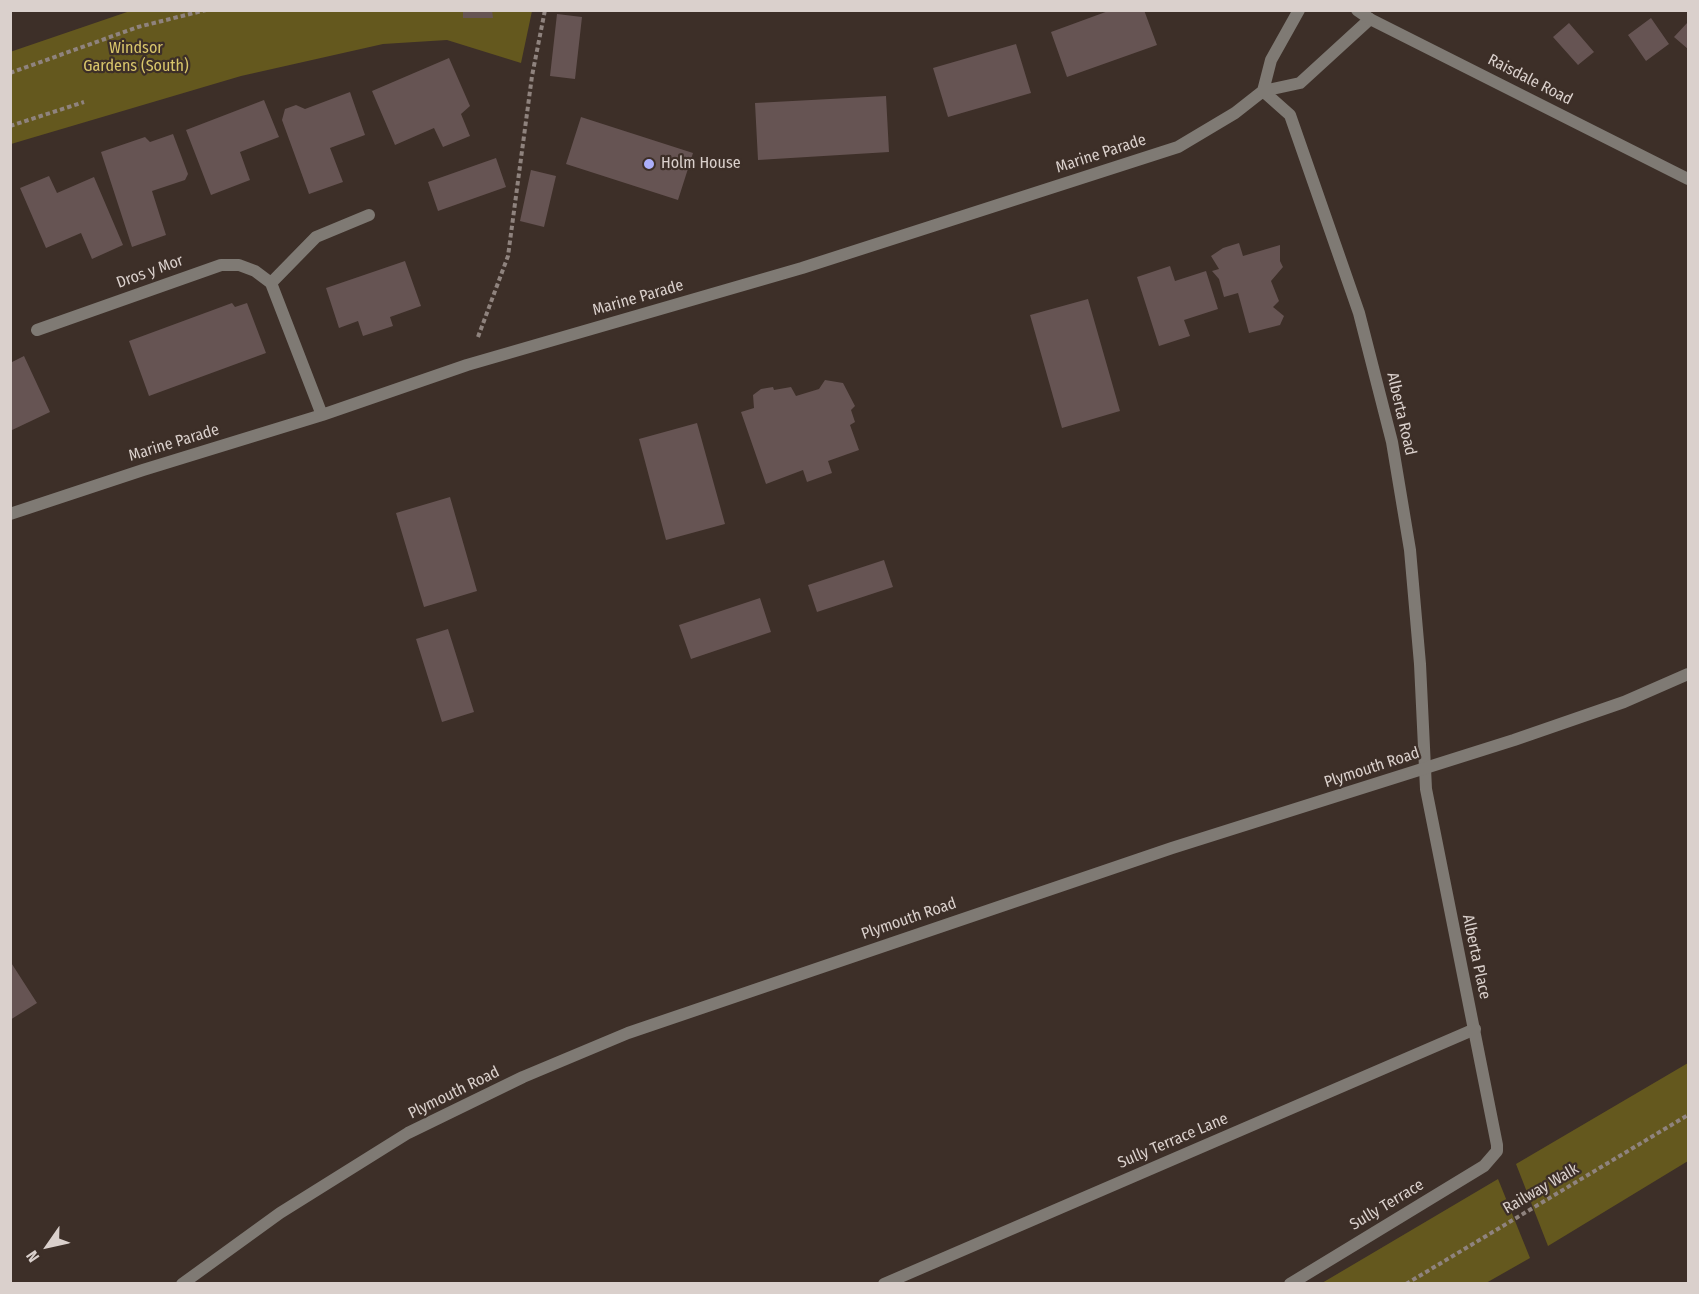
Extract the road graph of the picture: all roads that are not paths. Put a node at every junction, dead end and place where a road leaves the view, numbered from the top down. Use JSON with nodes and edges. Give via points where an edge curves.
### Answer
{"nodes":[{"id":1,"x":1299,"y":10,"type":"edge"},
{"id":2,"x":1357,"y":10,"type":"edge"},
{"id":3,"x":1370,"y":19,"type":"junction"},
{"id":4,"x":1263,"y":91,"type":"junction"},
{"id":5,"x":1689,"y":179,"type":"edge"},
{"id":6,"x":369,"y":215,"type":"dead end"},
{"id":7,"x":271,"y":283,"type":"junction"},
{"id":8,"x":37,"y":330,"type":"dead end"},
{"id":9,"x":322,"y":415,"type":"junction"},
{"id":10,"x":10,"y":514,"type":"edge"},
{"id":11,"x":1689,"y":674,"type":"edge"},
{"id":12,"x":1424,"y":769,"type":"junction"},
{"id":13,"x":1475,"y":1029,"type":"junction"},
{"id":14,"x":1497,"y":1151,"type":"joint"},
{"id":15,"x":182,"y":1284,"type":"edge"},
{"id":16,"x":884,"y":1284,"type":"edge"},
{"id":17,"x":1290,"y":1284,"type":"edge"}],
"edges":[{"from":1,"to":4,"type":"street","via":[[1271,60]]},
{"from":2,"to":3,"type":"street","name":"Raisdale Road"},
{"from":3,"to":4,"type":"street","name":"Marine Parade","via":[[1300,83]]},
{"from":3,"to":5,"type":"street","name":"Raisdale Road"},
{"from":4,"to":9,"type":"street","name":"Marine Parade","via":[[1178,147],[802,268],[467,365]]},
{"from":4,"to":12,"type":"street","name":"Alberta Road","via":[[1290,115],[1359,313],[1392,442],[1410,550]]},
{"from":6,"to":7,"type":"street","via":[[316,237]]},
{"from":7,"to":8,"type":"street","name":"Dros y Mor","via":[[239,265],[221,265]]},
{"from":7,"to":9,"type":"street"},
{"from":9,"to":10,"type":"street","name":"Marine Parade"},
{"from":11,"to":12,"type":"street","name":"Plymouth Road","via":[[1624,702]]},
{"from":12,"to":13,"type":"street","name":"Alberta Place"},
{"from":12,"to":15,"type":"street","name":"Plymouth Road","via":[[1172,848],[628,1033],[523,1077],[408,1133],[280,1212]]},
{"from":13,"to":14,"type":"street","name":"Alberta Place"},
{"from":13,"to":16,"type":"street","name":"Sully Terrace Lane"},
{"from":14,"to":17,"type":"street","name":"Sully Terrace","via":[[1484,1166]]}]}
